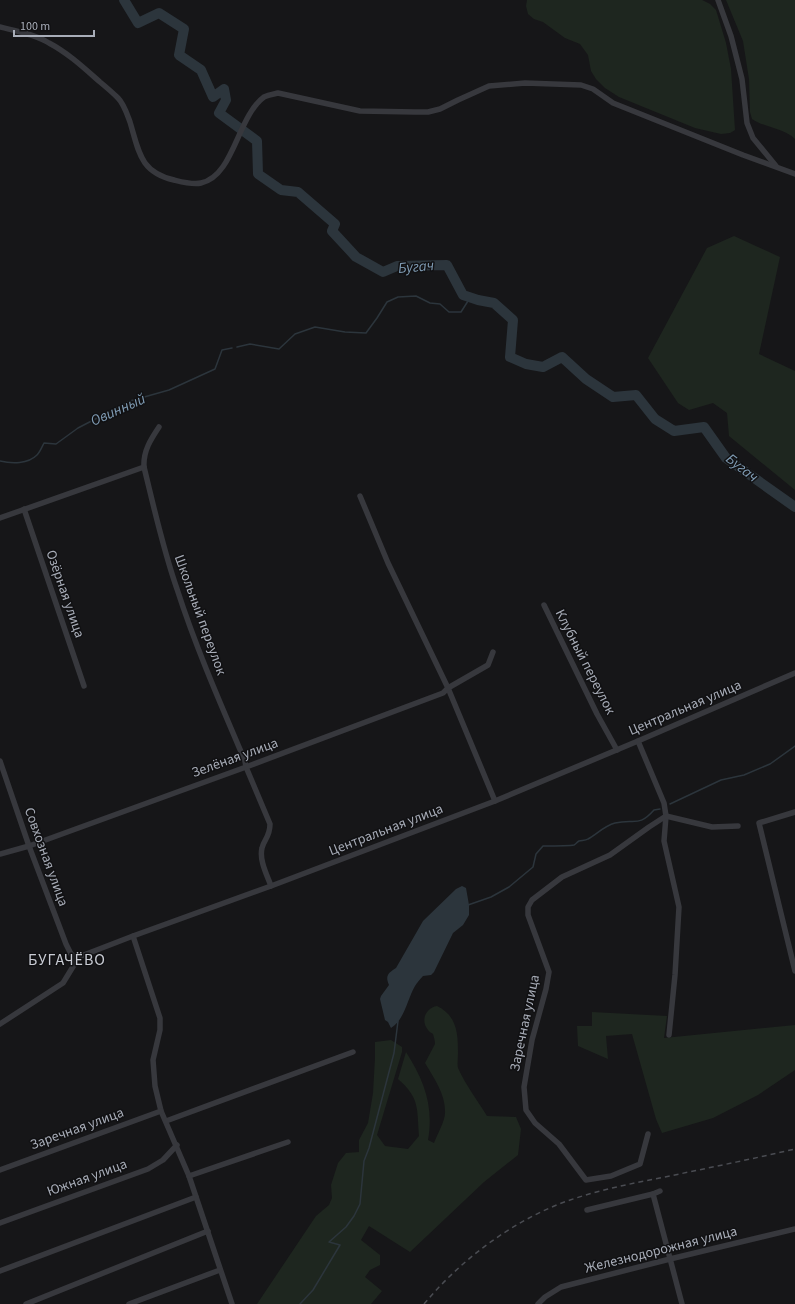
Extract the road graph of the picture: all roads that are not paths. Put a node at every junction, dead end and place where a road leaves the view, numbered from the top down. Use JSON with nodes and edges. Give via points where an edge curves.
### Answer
{"nodes":[{"id":1,"x":718,"y":0,"type":"edge"},
{"id":2,"x":0,"y":27,"type":"edge"},
{"id":3,"x":776,"y":166,"type":"junction"},
{"id":4,"x":795,"y":174,"type":"edge"},
{"id":5,"x":159,"y":428,"type":"dead end"},
{"id":6,"x":144,"y":466,"type":"junction"},
{"id":7,"x":360,"y":496,"type":"dead end"},
{"id":8,"x":24,"y":509,"type":"junction"},
{"id":9,"x":0,"y":518,"type":"edge"},
{"id":10,"x":544,"y":605,"type":"dead end"},
{"id":11,"x":493,"y":652,"type":"dead end"},
{"id":12,"x":795,"y":673,"type":"edge"},
{"id":13,"x":84,"y":686,"type":"dead end"},
{"id":14,"x":448,"y":688,"type":"junction"},
{"id":15,"x":638,"y":741,"type":"junction"},
{"id":16,"x":617,"y":750,"type":"junction"},
{"id":17,"x":0,"y":761,"type":"edge"},
{"id":18,"x":246,"y":767,"type":"junction"},
{"id":19,"x":495,"y":800,"type":"junction"},
{"id":20,"x":795,"y":812,"type":"edge"},
{"id":21,"x":666,"y":816,"type":"junction"},
{"id":22,"x":738,"y":826,"type":"dead end"},
{"id":23,"x":29,"y":846,"type":"junction"},
{"id":24,"x":0,"y":854,"type":"edge"},
{"id":25,"x":271,"y":886,"type":"junction"},
{"id":26,"x":133,"y":936,"type":"junction"},
{"id":27,"x":76,"y":958,"type":"junction"},
{"id":28,"x":795,"y":972,"type":"edge"},
{"id":29,"x":0,"y":1024,"type":"edge"},
{"id":30,"x":669,"y":1035,"type":"dead end"},
{"id":31,"x":353,"y":1052,"type":"dead end"},
{"id":32,"x":161,"y":1110,"type":"junction"},
{"id":33,"x":166,"y":1122,"type":"junction"},
{"id":34,"x":648,"y":1134,"type":"dead end"},
{"id":35,"x":288,"y":1142,"type":"dead end"},
{"id":36,"x":177,"y":1145,"type":"junction"},
{"id":37,"x":0,"y":1170,"type":"edge"},
{"id":38,"x":189,"y":1176,"type":"junction"},
{"id":39,"x":660,"y":1191,"type":"dead end"},
{"id":40,"x":653,"y":1194,"type":"junction"},
{"id":41,"x":196,"y":1197,"type":"junction"},
{"id":42,"x":587,"y":1210,"type":"dead end"},
{"id":43,"x":0,"y":1223,"type":"edge"},
{"id":44,"x":795,"y":1230,"type":"edge"},
{"id":45,"x":208,"y":1231,"type":"junction"},
{"id":46,"x":670,"y":1259,"type":"junction"},
{"id":47,"x":220,"y":1270,"type":"junction"},
{"id":48,"x":0,"y":1271,"type":"edge"},
{"id":49,"x":26,"y":1304,"type":"edge"},
{"id":50,"x":129,"y":1304,"type":"edge"},
{"id":51,"x":232,"y":1304,"type":"edge"},
{"id":52,"x":538,"y":1304,"type":"edge"},
{"id":53,"x":682,"y":1304,"type":"edge"}],
"edges":[{"from":1,"to":3,"type":"street","via":[[731,36],[742,80],[747,123],[753,138]]},
{"from":2,"to":3,"type":"street","via":[[49,42],[119,99],[126,111],[143,161],[159,175],[173,180],[196,184],[215,177],[244,123],[265,96],[278,93],[360,111],[428,112],[489,86],[525,83],[582,85],[594,89],[613,103]]},
{"from":3,"to":4,"type":"street"},
{"from":5,"to":6,"type":"street","via":[[150,440]]},
{"from":6,"to":8,"type":"street"},
{"from":6,"to":18,"type":"street","name":"Школьный переулок","via":[[159,530],[177,589]]},
{"from":7,"to":14,"type":"street","via":[[388,563]]},
{"from":8,"to":9,"type":"street"},
{"from":8,"to":13,"type":"street","name":"Озёрная улица"},
{"from":10,"to":16,"type":"street","name":"Клубный переулок"},
{"from":11,"to":14,"type":"street","name":"Зелёная улица","via":[[488,665]]},
{"from":12,"to":15,"type":"street","name":"Центральная улица"},
{"from":14,"to":18,"type":"street","name":"Зелёная улица","via":[[443,693]]},
{"from":14,"to":19,"type":"street"},
{"from":15,"to":16,"type":"street","name":"Центральная улица"},
{"from":15,"to":21,"type":"street","via":[[664,803]]},
{"from":16,"to":19,"type":"street","name":"Центральная улица"},
{"from":17,"to":23,"type":"street","name":"Совхозная улица"},
{"from":18,"to":23,"type":"street","name":"Зелёная улица"},
{"from":18,"to":25,"type":"street","name":"Школьный переулок","via":[[270,824],[270,833],[262,848],[262,858]]},
{"from":19,"to":25,"type":"street","name":"Центральная улица"},
{"from":20,"to":28,"type":"street","via":[[759,823]]},
{"from":21,"to":22,"type":"street","via":[[712,827]]},
{"from":21,"to":30,"type":"street","via":[[664,840],[679,907],[676,975]]},
{"from":21,"to":34,"type":"street","name":"Заречная улица","via":[[610,855],[562,877],[532,900],[528,910],[549,972],[532,1040],[524,1087],[526,1110],[535,1123],[560,1144],[586,1180],[611,1176],[640,1164]]},
{"from":23,"to":24,"type":"street","name":"Зелёная улица"},
{"from":23,"to":27,"type":"street","name":"Совхозная улица","via":[[66,944]]},
{"from":25,"to":26,"type":"street","name":"Центральная улица"},
{"from":26,"to":27,"type":"street","name":"Центральная улица"},
{"from":26,"to":32,"type":"street","via":[[160,1018],[153,1069],[154,1086]]},
{"from":27,"to":29,"type":"street","via":[[63,982]]},
{"from":31,"to":33,"type":"street"},
{"from":32,"to":33,"type":"street"},
{"from":32,"to":37,"type":"street","name":"Заречная улица"},
{"from":33,"to":36,"type":"street"},
{"from":35,"to":38,"type":"street"},
{"from":36,"to":38,"type":"street"},
{"from":36,"to":43,"type":"street","name":"Южная улица","via":[[163,1160],[148,1169]]},
{"from":38,"to":41,"type":"street"},
{"from":39,"to":40,"type":"street"},
{"from":40,"to":42,"type":"street"},
{"from":40,"to":46,"type":"street"},
{"from":41,"to":45,"type":"street"},
{"from":41,"to":48,"type":"street"},
{"from":44,"to":46,"type":"street","name":"Железнодорожная улица"},
{"from":45,"to":47,"type":"street"},
{"from":45,"to":49,"type":"street"},
{"from":46,"to":52,"type":"street","name":"Железнодорожная улица","via":[[561,1287]]},
{"from":46,"to":53,"type":"street"},
{"from":47,"to":50,"type":"street"},
{"from":47,"to":51,"type":"street"}]}
